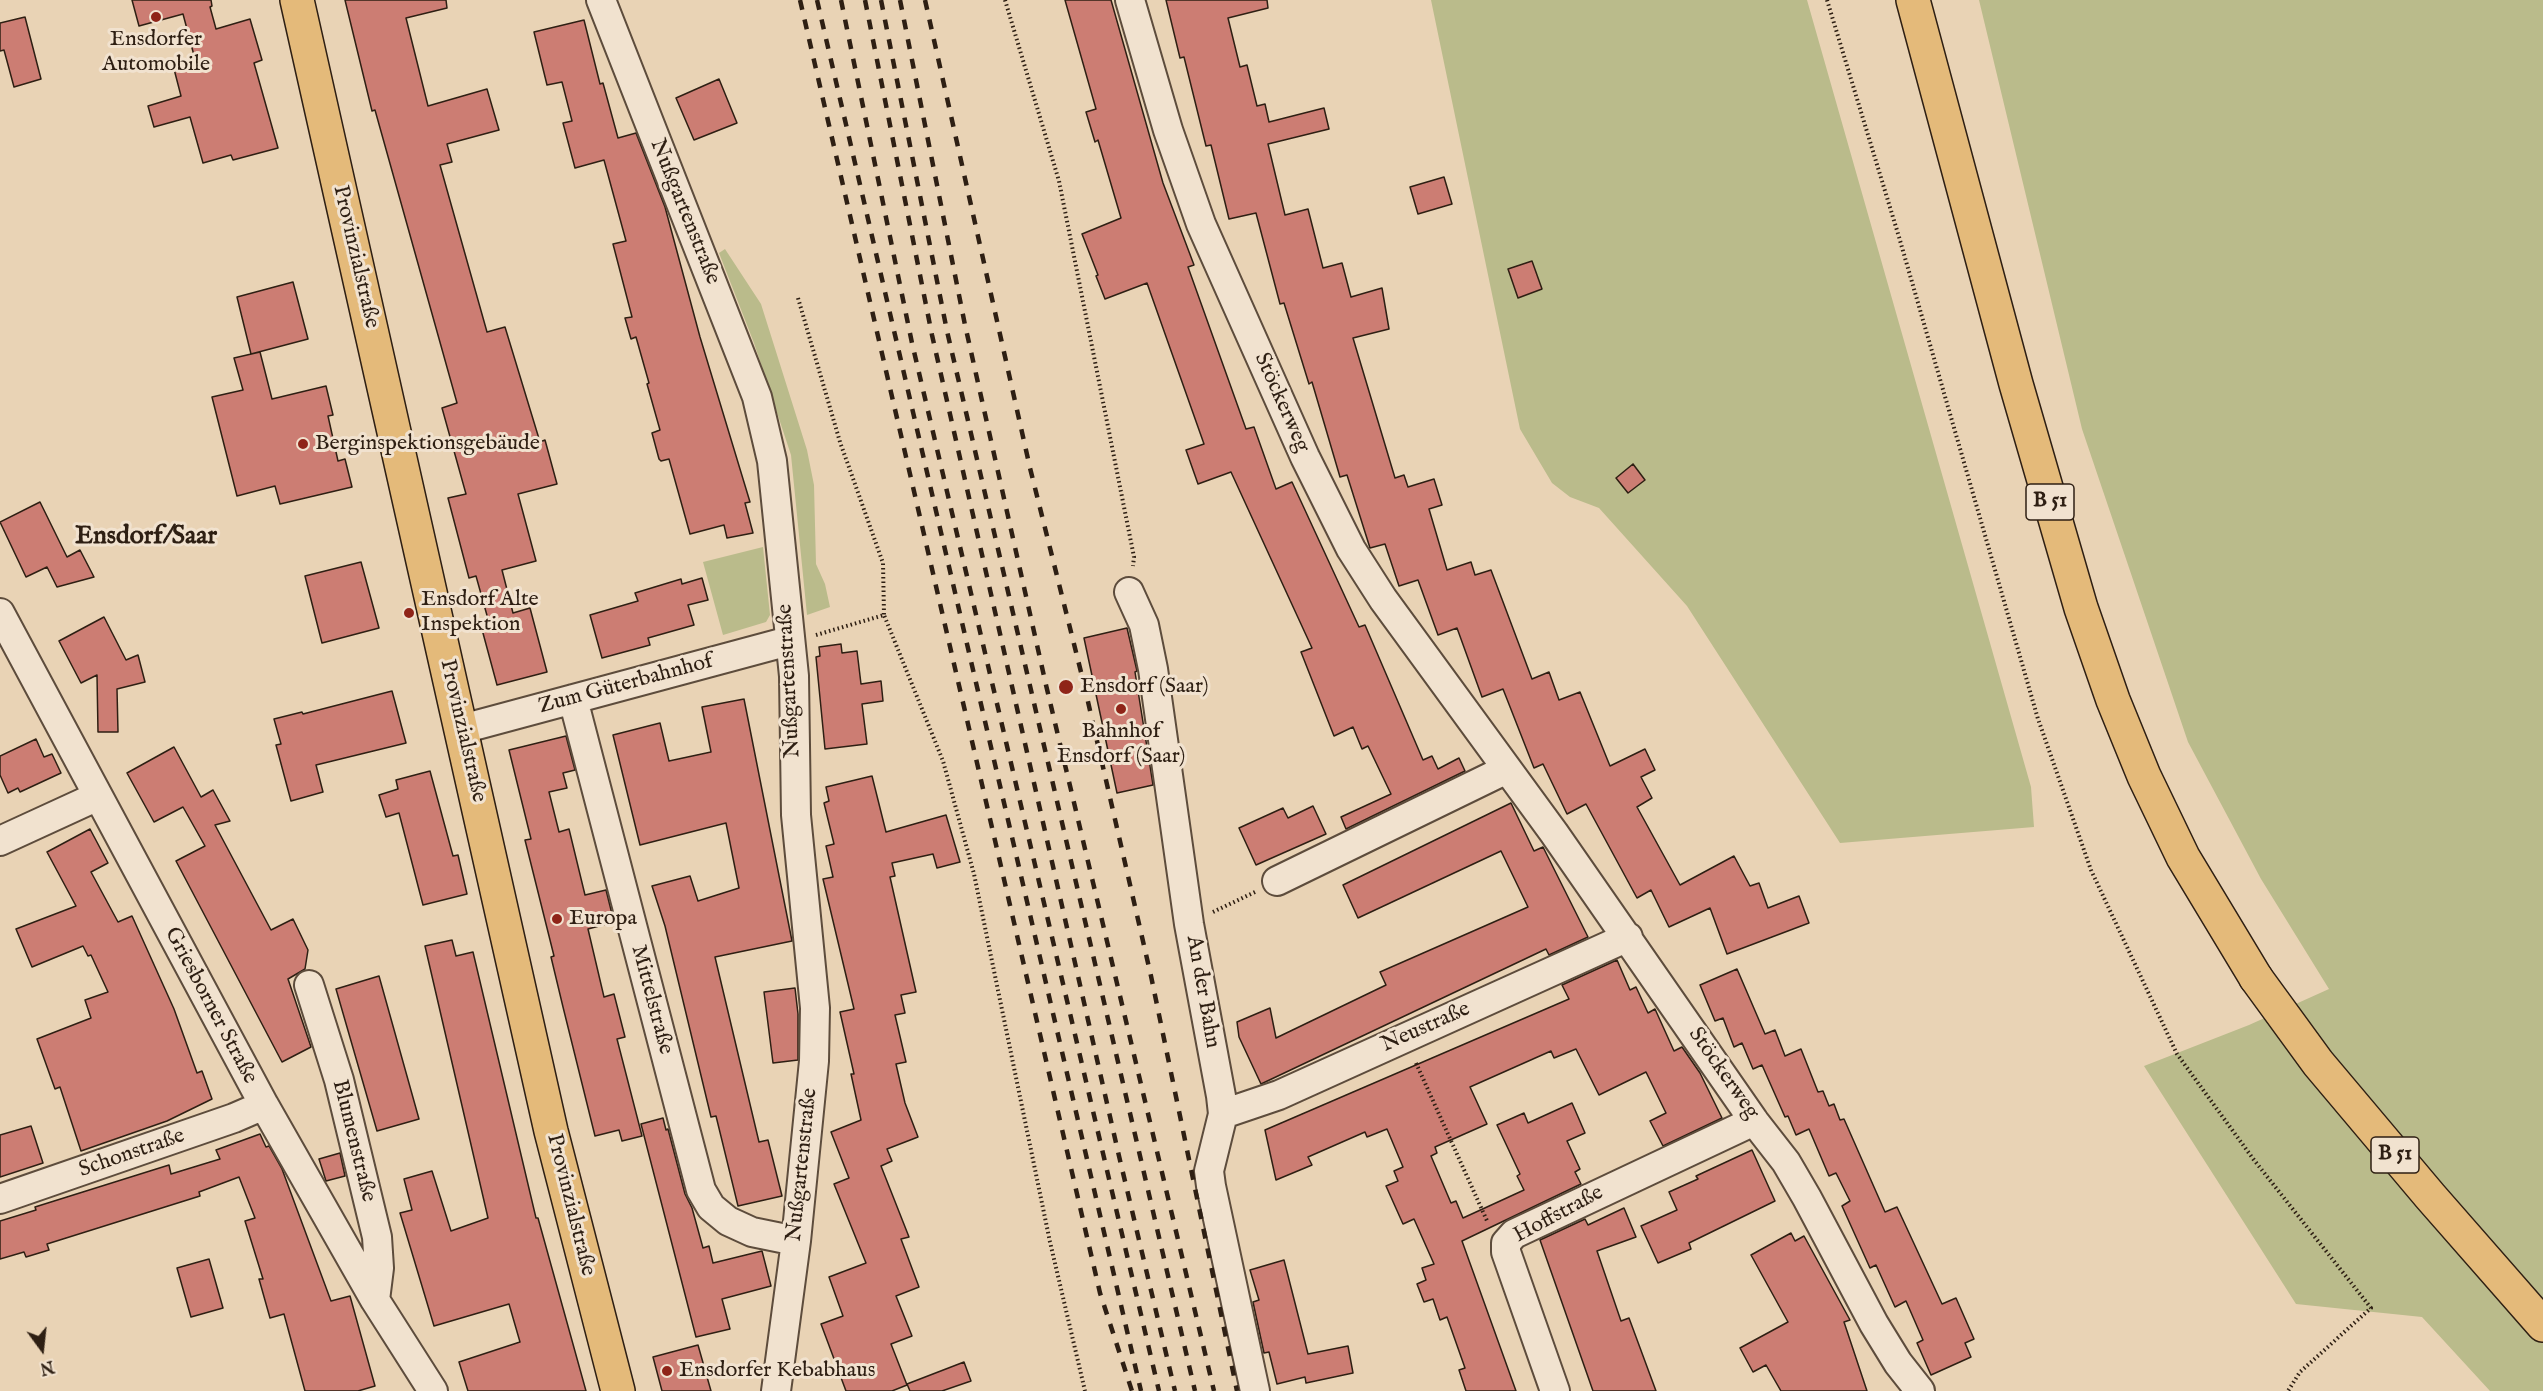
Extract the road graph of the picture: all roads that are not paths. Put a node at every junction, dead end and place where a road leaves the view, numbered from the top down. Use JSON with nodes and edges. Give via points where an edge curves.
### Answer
{"nodes":[{"id":1,"x":297,"y":0,"type":"edge"},
{"id":2,"x":601,"y":0,"type":"edge"},
{"id":3,"x":1130,"y":0,"type":"edge"},
{"id":4,"x":1913,"y":0,"type":"edge"},
{"id":5,"x":1129,"y":592,"type":"road end"},
{"id":6,"x":0,"y":613,"type":"edge"},
{"id":7,"x":789,"y":641,"type":"junction"},
{"id":8,"x":573,"y":699,"type":"junction"},
{"id":9,"x":462,"y":729,"type":"junction"},
{"id":10,"x":1507,"y":769,"type":"junction"},
{"id":11,"x":98,"y":796,"type":"junction"},
{"id":12,"x":0,"y":841,"type":"edge"},
{"id":13,"x":1277,"y":881,"type":"road end"},
{"id":14,"x":1628,"y":937,"type":"junction"},
{"id":15,"x":309,"y":985,"type":"dead end"},
{"id":16,"x":264,"y":1105,"type":"junction"},
{"id":17,"x":1223,"y":1114,"type":"junction"},
{"id":18,"x":1754,"y":1120,"type":"junction"},
{"id":19,"x":0,"y":1199,"type":"edge"},
{"id":20,"x":796,"y":1241,"type":"junction"},
{"id":21,"x":375,"y":1300,"type":"junction"},
{"id":22,"x":2543,"y":1325,"type":"edge"},
{"id":23,"x":433,"y":1391,"type":"edge"},
{"id":24,"x":618,"y":1391,"type":"edge"},
{"id":25,"x":776,"y":1391,"type":"edge"},
{"id":26,"x":1255,"y":1391,"type":"edge"},
{"id":27,"x":1555,"y":1391,"type":"edge"},
{"id":28,"x":1920,"y":1391,"type":"edge"}],
"edges":[{"from":1,"to":9,"type":"main road","name":"Provinzialstraße"},
{"from":2,"to":7,"type":"street","name":"Nußgartenstraße","via":[[757,397],[772,461]]},
{"from":3,"to":10,"type":"street","name":"Stöckerweg","via":[[1168,130],[1201,224],[1320,487],[1351,549],[1383,598]]},
{"from":4,"to":22,"type":"main road","number":"B 51","via":[[2081,608],[2144,776],[2184,857],[2256,978],[2318,1063]]},
{"from":5,"to":17,"type":"street","name":"An der Bahn","via":[[1144,625],[1152,669],[1189,924]]},
{"from":6,"to":11,"type":"street","name":"Griesborner Straße"},
{"from":7,"to":8,"type":"street","name":"Zum Güterbahnhof"},
{"from":7,"to":20,"type":"street","name":"Nußgartenstraße","via":[[794,676],[796,815],[814,1008],[814,1062]]},
{"from":8,"to":9,"type":"street","name":"Zum Güterbahnhof"},
{"from":8,"to":20,"type":"street","name":"Mittelstraße","via":[[701,1190],[711,1208],[728,1221],[752,1232]]},
{"from":9,"to":24,"type":"main road","name":"Provinzialstraße","via":[[551,1131]]},
{"from":10,"to":13,"type":"street"},
{"from":10,"to":14,"type":"street","name":"Stöckerweg"},
{"from":11,"to":12,"type":"street"},
{"from":11,"to":16,"type":"street","name":"Griesborner Straße"},
{"from":14,"to":17,"type":"street","name":"Neustraße","via":[[1280,1095]]},
{"from":14,"to":18,"type":"street","name":"Stöckerweg"},
{"from":15,"to":21,"type":"street","name":"Blumenstraße","via":[[339,1080],[377,1237]]},
{"from":16,"to":19,"type":"street","name":"Schonstraße","via":[[234,1119]]},
{"from":16,"to":21,"type":"street","name":"Griesborner Straße"},
{"from":17,"to":26,"type":"street","name":"An der Bahn","via":[[1209,1171]]},
{"from":18,"to":27,"type":"street","name":"Hoffstraße","via":[[1514,1234],[1506,1243]]},
{"from":18,"to":28,"type":"street","name":"Stöckerweg","via":[[1786,1162],[1874,1324]]},
{"from":20,"to":25,"type":"street","name":"Nußgartenstraße"},
{"from":21,"to":23,"type":"street","name":"Griesborner Straße"}]}
